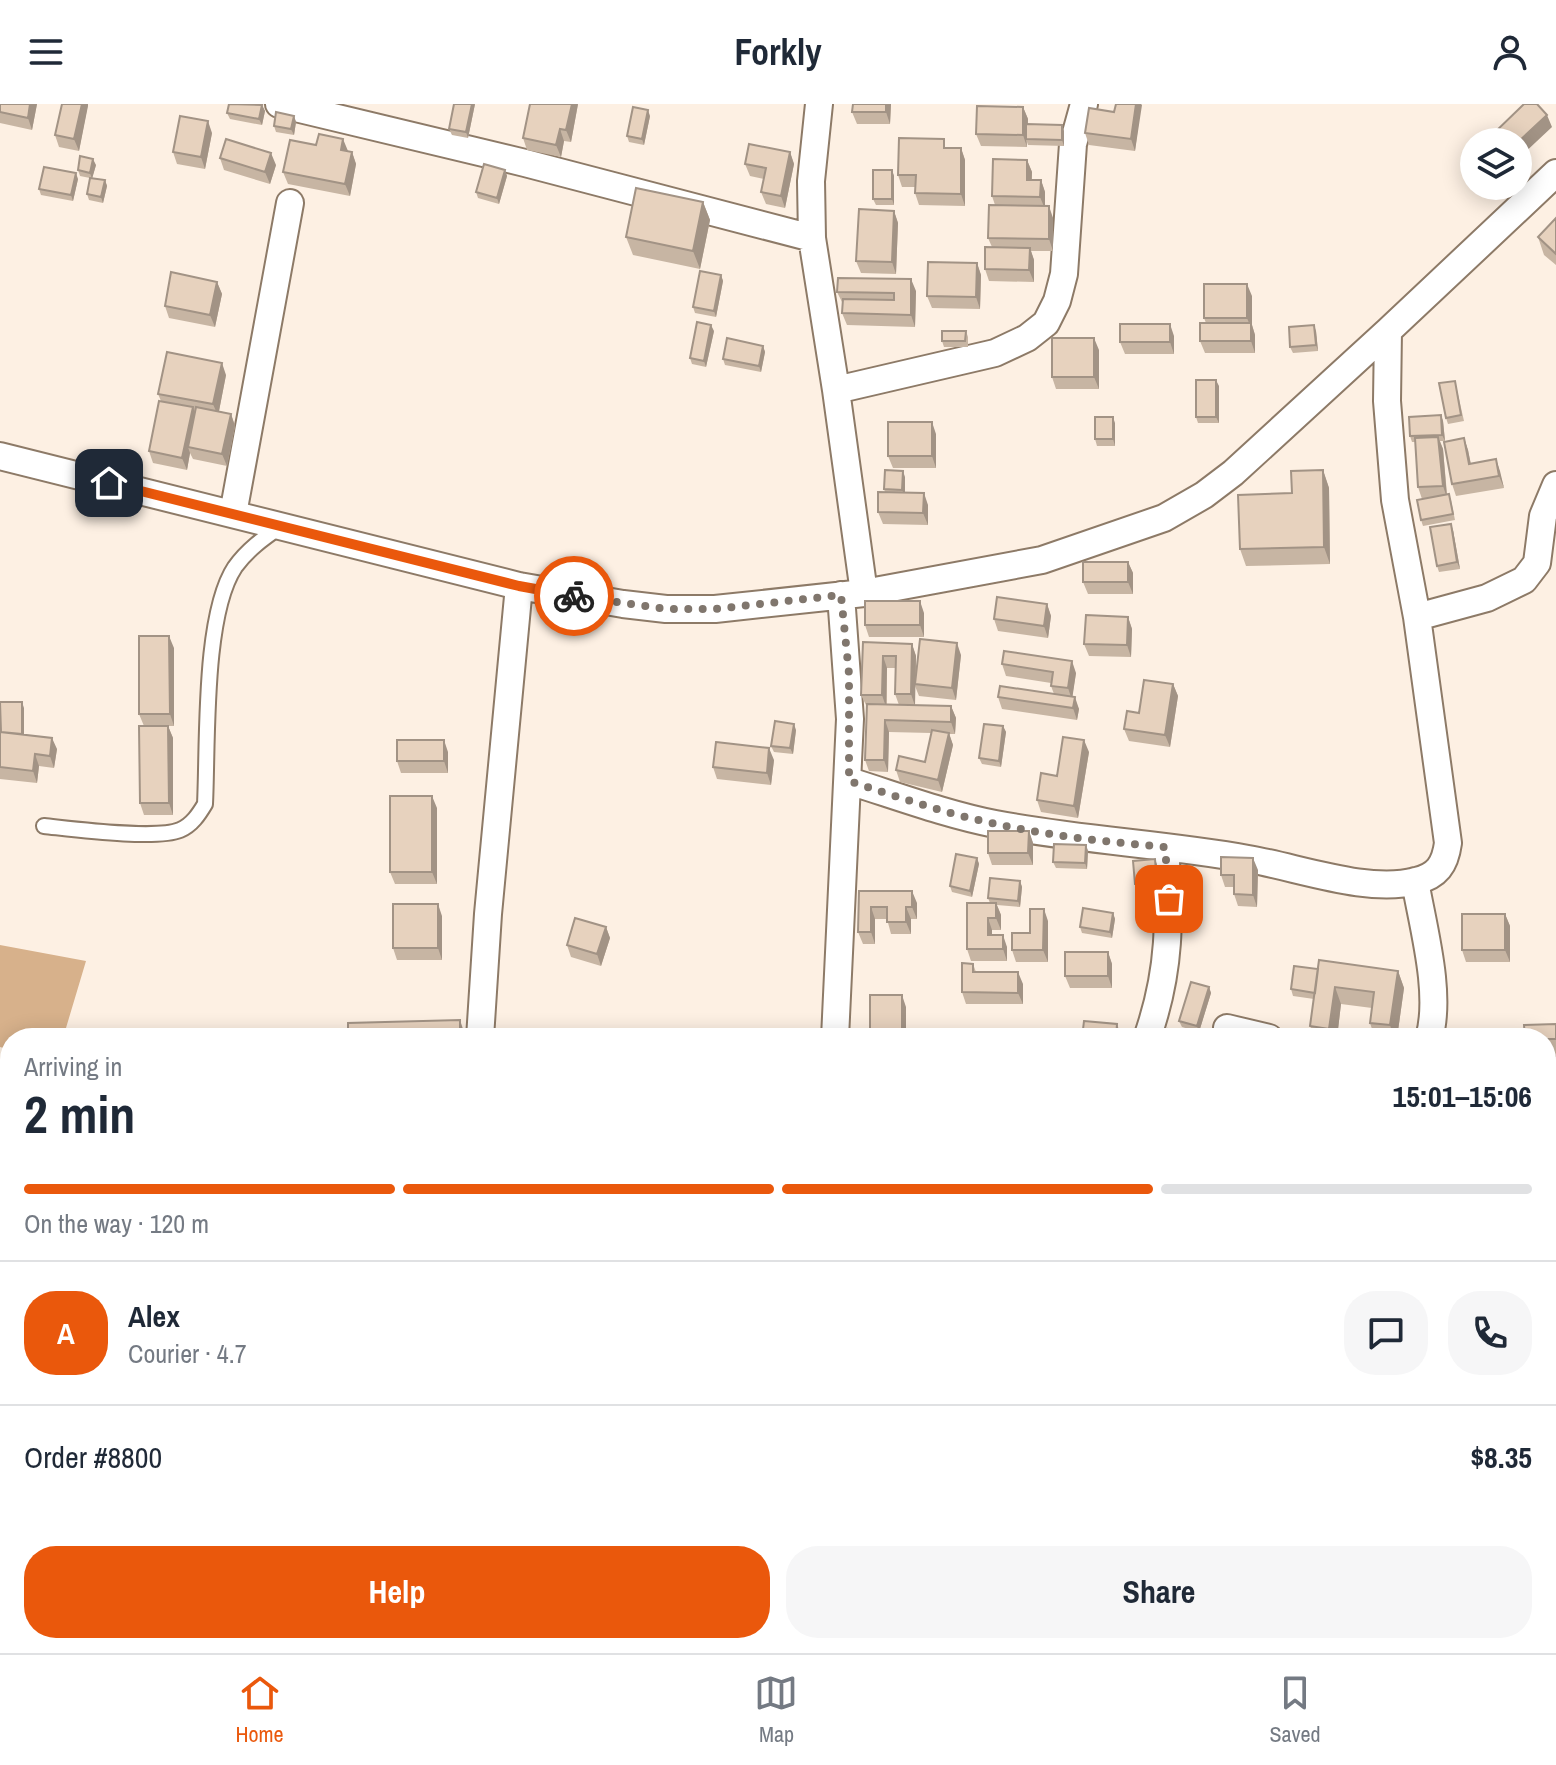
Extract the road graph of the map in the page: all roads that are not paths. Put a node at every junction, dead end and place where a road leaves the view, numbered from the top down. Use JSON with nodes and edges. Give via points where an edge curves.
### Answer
{"nodes":[{"id":1,"x":279,"y":104,"type":"edge"},
{"id":2,"x":819,"y":104,"type":"edge"},
{"id":3,"x":1084,"y":104,"type":"edge"},
{"id":4,"x":1556,"y":173,"type":"edge"},
{"id":5,"x":290,"y":203,"type":"dead end"},
{"id":6,"x":812,"y":238,"type":"junction"},
{"id":7,"x":1388,"y":331,"type":"junction"},
{"id":8,"x":836,"y":390,"type":"junction"},
{"id":9,"x":0,"y":456,"type":"edge"},
{"id":10,"x":1556,"y":485,"type":"edge"},
{"id":11,"x":233,"y":514,"type":"junction"},
{"id":12,"x":281,"y":525,"type":"junction"},
{"id":13,"x":519,"y":586,"type":"junction"},
{"id":14,"x":853,"y":594,"type":"junction"},
{"id":15,"x":1417,"y":617,"type":"junction"},
{"id":16,"x":849,"y":781,"type":"junction"},
{"id":17,"x":44,"y":826,"type":"dead end"},
{"id":18,"x":1165,"y":847,"type":"junction"},
{"id":19,"x":1415,"y":881,"type":"junction"},
{"id":20,"x":481,"y":1028,"type":"edge"},
{"id":21,"x":836,"y":1028,"type":"edge"},
{"id":22,"x":1150,"y":1028,"type":"edge"},
{"id":23,"x":1432,"y":1028,"type":"edge"}],
"edges":[{"from":1,"to":6,"type":"street"},
{"from":2,"to":6,"type":"street"},
{"from":3,"to":8,"type":"street","via":[[1073,144],[1064,274],[1046,323],[995,353]]},
{"from":4,"to":7,"type":"street"},
{"from":5,"to":11,"type":"street"},
{"from":6,"to":8,"type":"street"},
{"from":7,"to":14,"type":"street","via":[[1233,473],[1164,518],[1042,560]]},
{"from":7,"to":15,"type":"street","via":[[1395,500]]},
{"from":8,"to":14,"type":"street"},
{"from":9,"to":11,"type":"street"},
{"from":10,"to":15,"type":"street","via":[[1543,516],[1537,563],[1524,580],[1487,598]]},
{"from":11,"to":12,"type":"street"},
{"from":12,"to":13,"type":"street"},
{"from":12,"to":17,"type":"lane","via":[[250,548],[234,569],[216,614],[205,804],[195,820],[180,831],[160,833]]},
{"from":13,"to":14,"type":"street","via":[[666,609]]},
{"from":13,"to":20,"type":"street"},
{"from":14,"to":16,"type":"street"},
{"from":15,"to":19,"type":"street","via":[[1448,843],[1435,874]]},
{"from":16,"to":18,"type":"street","via":[[993,824]]},
{"from":16,"to":21,"type":"street"},
{"from":18,"to":19,"type":"street","via":[[1329,877]]},
{"from":18,"to":22,"type":"street","via":[[1167,964]]},
{"from":19,"to":23,"type":"street","via":[[1431,981]]}]}
